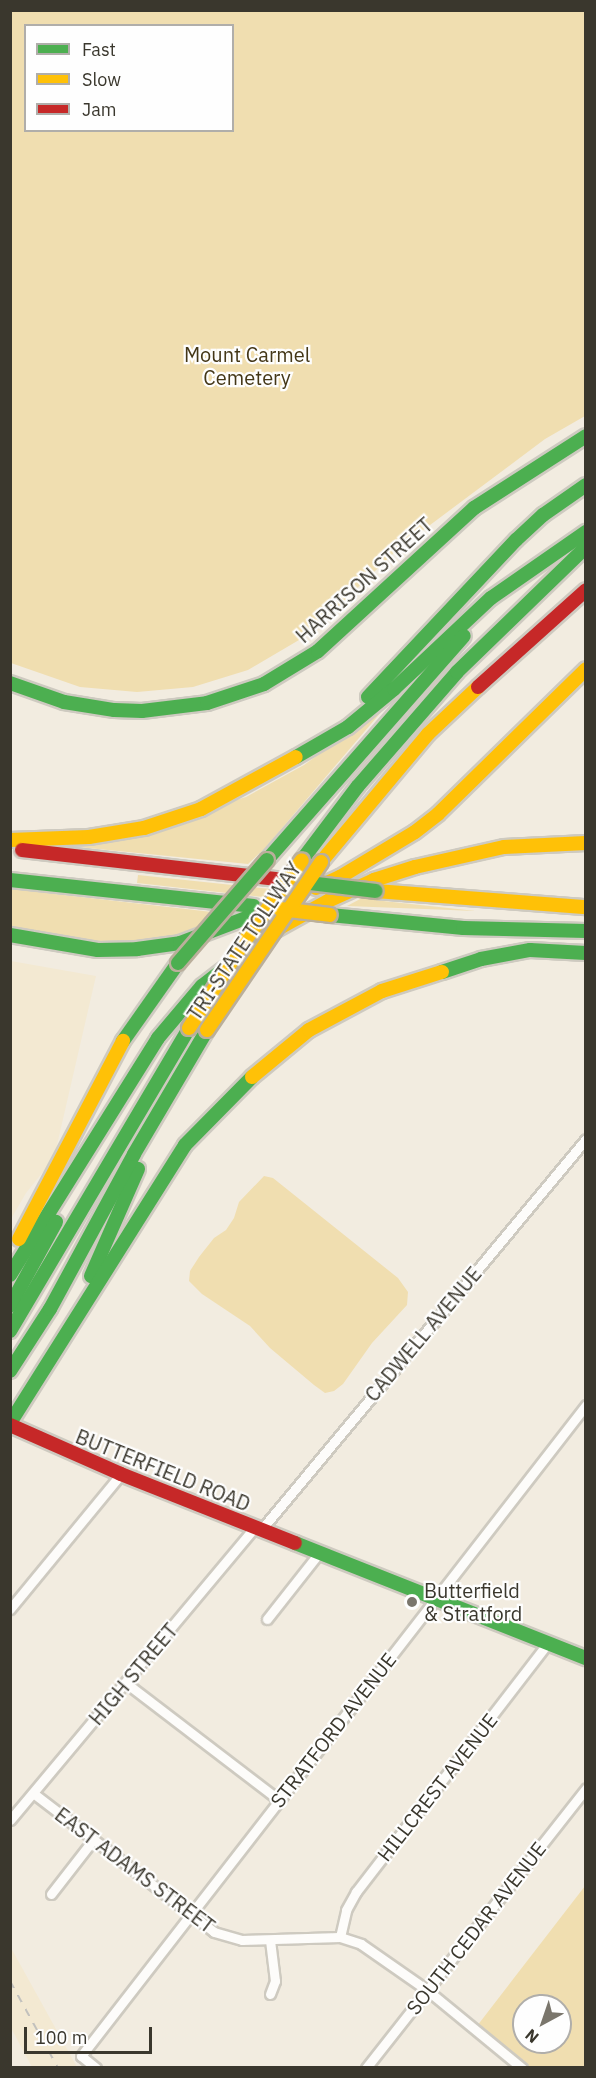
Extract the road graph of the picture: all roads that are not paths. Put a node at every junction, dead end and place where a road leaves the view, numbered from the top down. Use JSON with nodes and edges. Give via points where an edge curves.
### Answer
{"nodes":[{"id":1,"x":585,"y":436,"type":"edge"},
{"id":2,"x":585,"y":485,"type":"edge"},
{"id":3,"x":585,"y":532,"type":"edge"},
{"id":4,"x":585,"y":548,"type":"edge"},
{"id":5,"x":548,"y":557,"type":"junction"},
{"id":6,"x":585,"y":590,"type":"edge"},
{"id":7,"x":585,"y":669,"type":"edge"},
{"id":8,"x":10,"y":683,"type":"edge"},
{"id":9,"x":281,"y":768,"type":"junction"},
{"id":10,"x":10,"y":840,"type":"edge"},
{"id":11,"x":585,"y":843,"type":"edge"},
{"id":12,"x":10,"y":849,"type":"edge"},
{"id":13,"x":10,"y":880,"type":"edge"},
{"id":14,"x":585,"y":907,"type":"edge"},
{"id":15,"x":585,"y":931,"type":"edge"},
{"id":16,"x":10,"y":935,"type":"edge"},
{"id":17,"x":585,"y":953,"type":"edge"},
{"id":18,"x":124,"y":1090,"type":"junction"},
{"id":19,"x":162,"y":1105,"type":"junction"},
{"id":20,"x":584,"y":1143,"type":"edge"},
{"id":21,"x":10,"y":1255,"type":"edge"},
{"id":22,"x":10,"y":1275,"type":"edge"},
{"id":23,"x":10,"y":1306,"type":"edge"},
{"id":24,"x":69,"y":1327,"type":"junction"},
{"id":25,"x":10,"y":1331,"type":"edge"},
{"id":26,"x":10,"y":1371,"type":"edge"},
{"id":27,"x":585,"y":1405,"type":"edge"},
{"id":28,"x":10,"y":1424,"type":"edge"},
{"id":29,"x":10,"y":1433,"type":"edge"},
{"id":30,"x":57,"y":1448,"type":"junction"},
{"id":31,"x":121,"y":1474,"type":"junction"},
{"id":32,"x":258,"y":1529,"type":"junction"},
{"id":33,"x":319,"y":1553,"type":"junction"},
{"id":34,"x":435,"y":1599,"type":"junction"},
{"id":35,"x":10,"y":1609,"type":"edge"},
{"id":36,"x":267,"y":1619,"type":"dead end"},
{"id":37,"x":548,"y":1643,"type":"junction"},
{"id":38,"x":585,"y":1657,"type":"edge"},
{"id":39,"x":126,"y":1683,"type":"junction"},
{"id":40,"x":585,"y":1788,"type":"edge"},
{"id":41,"x":33,"y":1793,"type":"junction"},
{"id":42,"x":279,"y":1800,"type":"junction"},
{"id":43,"x":10,"y":1820,"type":"edge"},
{"id":44,"x":93,"y":1840,"type":"junction"},
{"id":45,"x":51,"y":1894,"type":"dead end"},
{"id":46,"x":190,"y":1915,"type":"junction"},
{"id":47,"x":340,"y":1937,"type":"junction"},
{"id":48,"x":270,"y":1940,"type":"junction"},
{"id":49,"x":427,"y":1990,"type":"junction"},
{"id":50,"x":270,"y":1994,"type":"dead end"},
{"id":51,"x":96,"y":2067,"type":"edge"},
{"id":52,"x":366,"y":2067,"type":"edge"},
{"id":53,"x":522,"y":2067,"type":"edge"}],
"edges":[{"from":1,"to":8,"type":"main road","name":"HARRISON STREET","via":[[474,508],[318,651],[264,684],[207,703],[142,711],[64,702]]},
{"from":2,"to":9,"type":"main road","via":[[516,540],[354,710]]},
{"from":3,"to":5,"type":"main road"},
{"from":4,"to":25,"type":"main road","name":"TRI-STATE TOLLWAY","bridge":true,"via":[[457,672],[358,786],[302,860],[189,1028]]},
{"from":5,"to":9,"type":"main road","via":[[491,598],[371,710]]},
{"from":5,"to":21,"type":"main road","bridge":true,"via":[[463,636],[143,1008]]},
{"from":6,"to":19,"type":"main road","name":"TRI-STATE TOLLWAY","bridge":true,"via":[[428,734],[321,862],[207,1030]]},
{"from":7,"to":16,"type":"main road","via":[[438,814],[340,877],[225,928],[158,947],[98,950]]},
{"from":9,"to":10,"type":"main road","via":[[210,805],[144,828],[89,837]]},
{"from":11,"to":18,"type":"main road","via":[[504,847],[441,859],[374,880],[310,911],[264,937],[191,996]]},
{"from":12,"to":14,"type":"main road","bridge":true,"via":[[376,891]]},
{"from":13,"to":15,"type":"main road","bridge":true,"via":[[463,928]]},
{"from":17,"to":24,"type":"main road","via":[[530,950],[481,959],[382,991],[309,1030],[255,1074],[185,1145]]},
{"from":18,"to":22,"type":"main road"},
{"from":18,"to":23,"type":"main road"},
{"from":19,"to":24,"type":"main road"},
{"from":19,"to":26,"type":"main road","name":"TRI-STATE TOLLWAY","via":[[50,1308]]},
{"from":20,"to":32,"type":"street","name":"CADWELL AVENUE"},
{"from":24,"to":28,"type":"main road"},
{"from":27,"to":34,"type":"street","name":"STRATFORD AVENUE"},
{"from":28,"to":30,"type":"main road","name":"BUTTERFIELD ROAD","via":[[46,1439]]},
{"from":29,"to":30,"type":"main road","name":"BUTTERFIELD ROAD"},
{"from":30,"to":31,"type":"main road","name":"BUTTERFIELD ROAD"},
{"from":31,"to":32,"type":"main road","name":"BUTTERFIELD ROAD"},
{"from":31,"to":35,"type":"street"},
{"from":32,"to":33,"type":"main road","name":"BUTTERFIELD ROAD"},
{"from":32,"to":39,"type":"street","name":"HIGH STREET"},
{"from":33,"to":34,"type":"main road","name":"BUTTERFIELD ROAD"},
{"from":33,"to":36,"type":"street"},
{"from":34,"to":37,"type":"main road","name":"BUTTERFIELD ROAD"},
{"from":34,"to":42,"type":"street","name":"STRATFORD AVENUE"},
{"from":37,"to":38,"type":"main road","name":"BUTTERFIELD ROAD"},
{"from":37,"to":47,"type":"street","name":"HILLCREST AVENUE","via":[[356,1892],[346,1910]]},
{"from":39,"to":41,"type":"street","name":"HIGH STREET"},
{"from":39,"to":42,"type":"street"},
{"from":40,"to":49,"type":"street","name":"SOUTH CEDAR AVENUE"},
{"from":41,"to":43,"type":"street","name":"HIGH STREET"},
{"from":41,"to":44,"type":"street","name":"EAST ADAMS STREET"},
{"from":42,"to":46,"type":"street","name":"STRATFORD AVENUE"},
{"from":44,"to":45,"type":"street"},
{"from":44,"to":46,"type":"street","name":"EAST ADAMS STREET"},
{"from":46,"to":48,"type":"street","name":"EAST ADAMS STREET","via":[[223,1936]]},
{"from":46,"to":51,"type":"street","name":"STRATFORD AVENUE","via":[[81,2056]]},
{"from":47,"to":48,"type":"street","name":"EAST ADAMS STREET"},
{"from":47,"to":49,"type":"street","name":"EAST ADAMS STREET","via":[[370,1948]]},
{"from":48,"to":50,"type":"street","via":[[274,1981]]},
{"from":49,"to":52,"type":"street","name":"SOUTH CEDAR AVENUE"},
{"from":49,"to":53,"type":"street","name":"EAST ADAMS STREET"}]}
